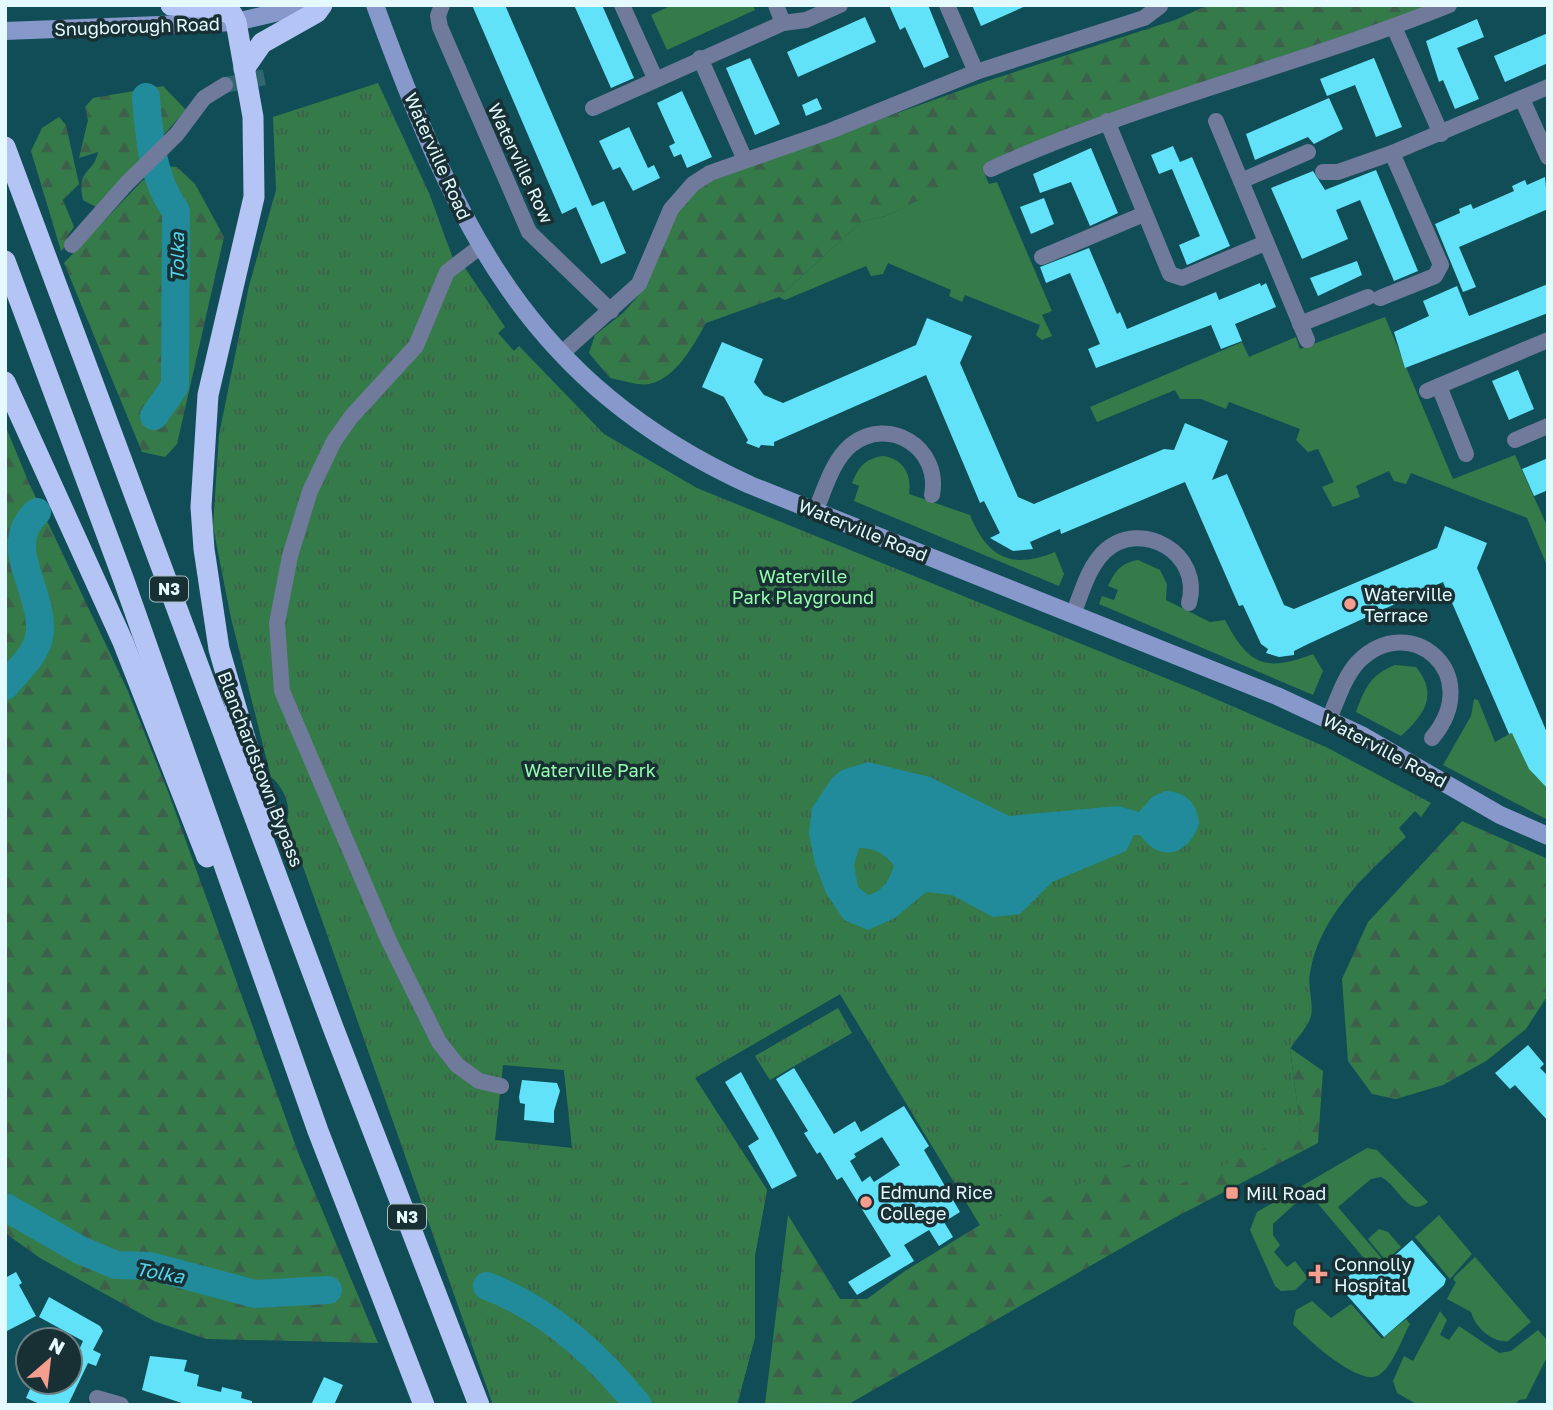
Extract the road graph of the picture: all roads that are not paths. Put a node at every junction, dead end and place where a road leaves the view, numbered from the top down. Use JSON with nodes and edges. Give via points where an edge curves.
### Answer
{"nodes":[{"id":1,"x":171,"y":5,"type":"edge"},
{"id":2,"x":309,"y":5,"type":"edge"},
{"id":3,"x":321,"y":5,"type":"edge"},
{"id":4,"x":375,"y":5,"type":"edge"},
{"id":5,"x":442,"y":5,"type":"edge"},
{"id":6,"x":622,"y":5,"type":"edge"},
{"id":7,"x":776,"y":5,"type":"edge"},
{"id":8,"x":840,"y":5,"type":"edge"},
{"id":9,"x":947,"y":5,"type":"edge"},
{"id":10,"x":1449,"y":5,"type":"edge"},
{"id":11,"x":1160,"y":6,"type":"edge"},
{"id":12,"x":236,"y":22,"type":"junction"},
{"id":13,"x":783,"y":23,"type":"junction"},
{"id":14,"x":1394,"y":27,"type":"junction"},
{"id":15,"x":5,"y":32,"type":"edge"},
{"id":16,"x":700,"y":58,"type":"junction"},
{"id":17,"x":244,"y":69,"type":"junction"},
{"id":18,"x":976,"y":72,"type":"junction"},
{"id":19,"x":655,"y":78,"type":"junction"},
{"id":20,"x":225,"y":85,"type":"tunnel mouth"},
{"id":21,"x":1548,"y":87,"type":"edge"},
{"id":22,"x":1522,"y":99,"type":"junction"},
{"id":23,"x":593,"y":108,"type":"dead end"},
{"id":24,"x":1107,"y":121,"type":"junction"},
{"id":25,"x":1216,"y":121,"type":"dead end"},
{"id":26,"x":1441,"y":134,"type":"junction"},
{"id":27,"x":5,"y":147,"type":"edge"},
{"id":28,"x":1308,"y":152,"type":"dead end"},
{"id":29,"x":1392,"y":153,"type":"junction"},
{"id":30,"x":1548,"y":157,"type":"edge"},
{"id":31,"x":745,"y":160,"type":"junction"},
{"id":32,"x":991,"y":169,"type":"dead end"},
{"id":33,"x":1323,"y":172,"type":"dead end"},
{"id":34,"x":1241,"y":181,"type":"junction"},
{"id":35,"x":1144,"y":214,"type":"junction"},
{"id":36,"x":1265,"y":243,"type":"junction"},
{"id":37,"x":72,"y":245,"type":"dead end"},
{"id":38,"x":481,"y":246,"type":"junction"},
{"id":39,"x":1042,"y":257,"type":"dead end"},
{"id":40,"x":5,"y":261,"type":"edge"},
{"id":41,"x":611,"y":311,"type":"junction"},
{"id":42,"x":1300,"y":324,"type":"junction"},
{"id":43,"x":1307,"y":340,"type":"dead end"},
{"id":44,"x":1548,"y":340,"type":"edge"},
{"id":45,"x":561,"y":355,"type":"junction"},
{"id":46,"x":5,"y":382,"type":"edge"},
{"id":47,"x":1548,"y":426,"type":"edge"},
{"id":48,"x":1515,"y":440,"type":"dead end"},
{"id":49,"x":1466,"y":454,"type":"dead end"},
{"id":50,"x":932,"y":495,"type":"dead end"},
{"id":51,"x":816,"y":512,"type":"junction"},
{"id":52,"x":1189,"y":603,"type":"dead end"},
{"id":53,"x":1073,"y":614,"type":"junction"},
{"id":54,"x":1329,"y":719,"type":"junction"},
{"id":55,"x":1432,"y":738,"type":"dead end"},
{"id":56,"x":1548,"y":836,"type":"edge"},
{"id":57,"x":334,"y":1030,"type":"junction"},
{"id":58,"x":501,"y":1086,"type":"dead end"},
{"id":59,"x":318,"y":1131,"type":"junction"},
{"id":60,"x":97,"y":1398,"type":"dead end"},
{"id":61,"x":118,"y":1404,"type":"edge"},
{"id":62,"x":424,"y":1405,"type":"edge"},
{"id":63,"x":479,"y":1405,"type":"edge"}],
"edges":[{"from":1,"to":12,"type":"highway","via":[[227,11]]},
{"from":2,"to":12,"type":"street","name":"Snugborough Road"},
{"from":3,"to":17,"type":"highway","via":[[317,12],[262,43]]},
{"from":4,"to":38,"type":"street","name":"Waterville Road","via":[[433,153]]},
{"from":5,"to":41,"type":"street","name":"Waterville Row","via":[[439,27],[529,232]]},
{"from":6,"to":19,"type":"street"},
{"from":7,"to":13,"type":"street"},
{"from":8,"to":13,"type":"street","via":[[806,20]]},
{"from":9,"to":18,"type":"street"},
{"from":10,"to":14,"type":"street"},
{"from":11,"to":18,"type":"street","via":[[1144,18]]},
{"from":12,"to":15,"type":"street","name":"Snugborough Road"},
{"from":12,"to":17,"type":"highway"},
{"from":13,"to":16,"type":"street"},
{"from":14,"to":24,"type":"street"},
{"from":14,"to":26,"type":"street"},
{"from":16,"to":19,"type":"street"},
{"from":16,"to":31,"type":"street"},
{"from":17,"to":57,"type":"highway","via":[[253,117],[254,197],[205,419],[201,480],[204,549],[225,672]]},
{"from":18,"to":31,"type":"street"},
{"from":19,"to":23,"type":"street"},
{"from":20,"to":37,"type":"street","via":[[204,98],[177,134]]},
{"from":21,"to":22,"type":"street"},
{"from":22,"to":26,"type":"street"},
{"from":22,"to":30,"type":"street"},
{"from":24,"to":32,"type":"street"},
{"from":24,"to":35,"type":"street"},
{"from":25,"to":34,"type":"street"},
{"from":26,"to":29,"type":"street"},
{"from":27,"to":57,"type":"highway","name":"Blanchardstown Bypass","number":"N3"},
{"from":28,"to":34,"type":"street"},
{"from":29,"to":33,"type":"street","via":[[1338,172]]},
{"from":29,"to":42,"type":"street","via":[[1441,265],[1435,276]]},
{"from":31,"to":41,"type":"street","via":[[710,173],[682,195],[663,222],[639,284]]},
{"from":34,"to":36,"type":"street"},
{"from":35,"to":36,"type":"street","via":[[1170,274],[1178,279]]},
{"from":35,"to":39,"type":"street"},
{"from":36,"to":42,"type":"street"},
{"from":38,"to":45,"type":"street","name":"Waterville Road","via":[[524,312]]},
{"from":38,"to":58,"type":"street","via":[[447,272],[416,346],[334,441],[303,513],[277,623],[282,691],[394,951],[439,1042],[457,1065],[479,1081]]},
{"from":40,"to":59,"type":"highway","number":"N3","via":[[123,578]]},
{"from":41,"to":45,"type":"street"},
{"from":42,"to":43,"type":"street"},
{"from":44,"to":49,"type":"street","via":[[1433,388]]},
{"from":45,"to":51,"type":"street","name":"Waterville Road","via":[[611,402],[675,448]]},
{"from":46,"to":59,"type":"highway","via":[[123,642],[290,1079]]},
{"from":47,"to":48,"type":"street"},
{"from":50,"to":51,"type":"street","via":[[932,467],[922,450],[902,438],[879,434],[863,438],[841,456]]},
{"from":51,"to":53,"type":"street","name":"Waterville Road"},
{"from":52,"to":53,"type":"street","via":[[1192,586],[1186,563],[1157,541],[1133,538],[1117,543],[1096,561]]},
{"from":53,"to":54,"type":"street","name":"Waterville Road"},
{"from":54,"to":55,"type":"street","via":[[1358,662],[1386,645],[1419,645],[1444,665],[1452,689],[1448,715]]},
{"from":54,"to":56,"type":"street","name":"Waterville Road","via":[[1500,815]]},
{"from":57,"to":63,"type":"highway","name":"Blanchardstown Bypass","number":"N3"},
{"from":59,"to":62,"type":"highway","number":"N3"},
{"from":60,"to":61,"type":"street"}]}
